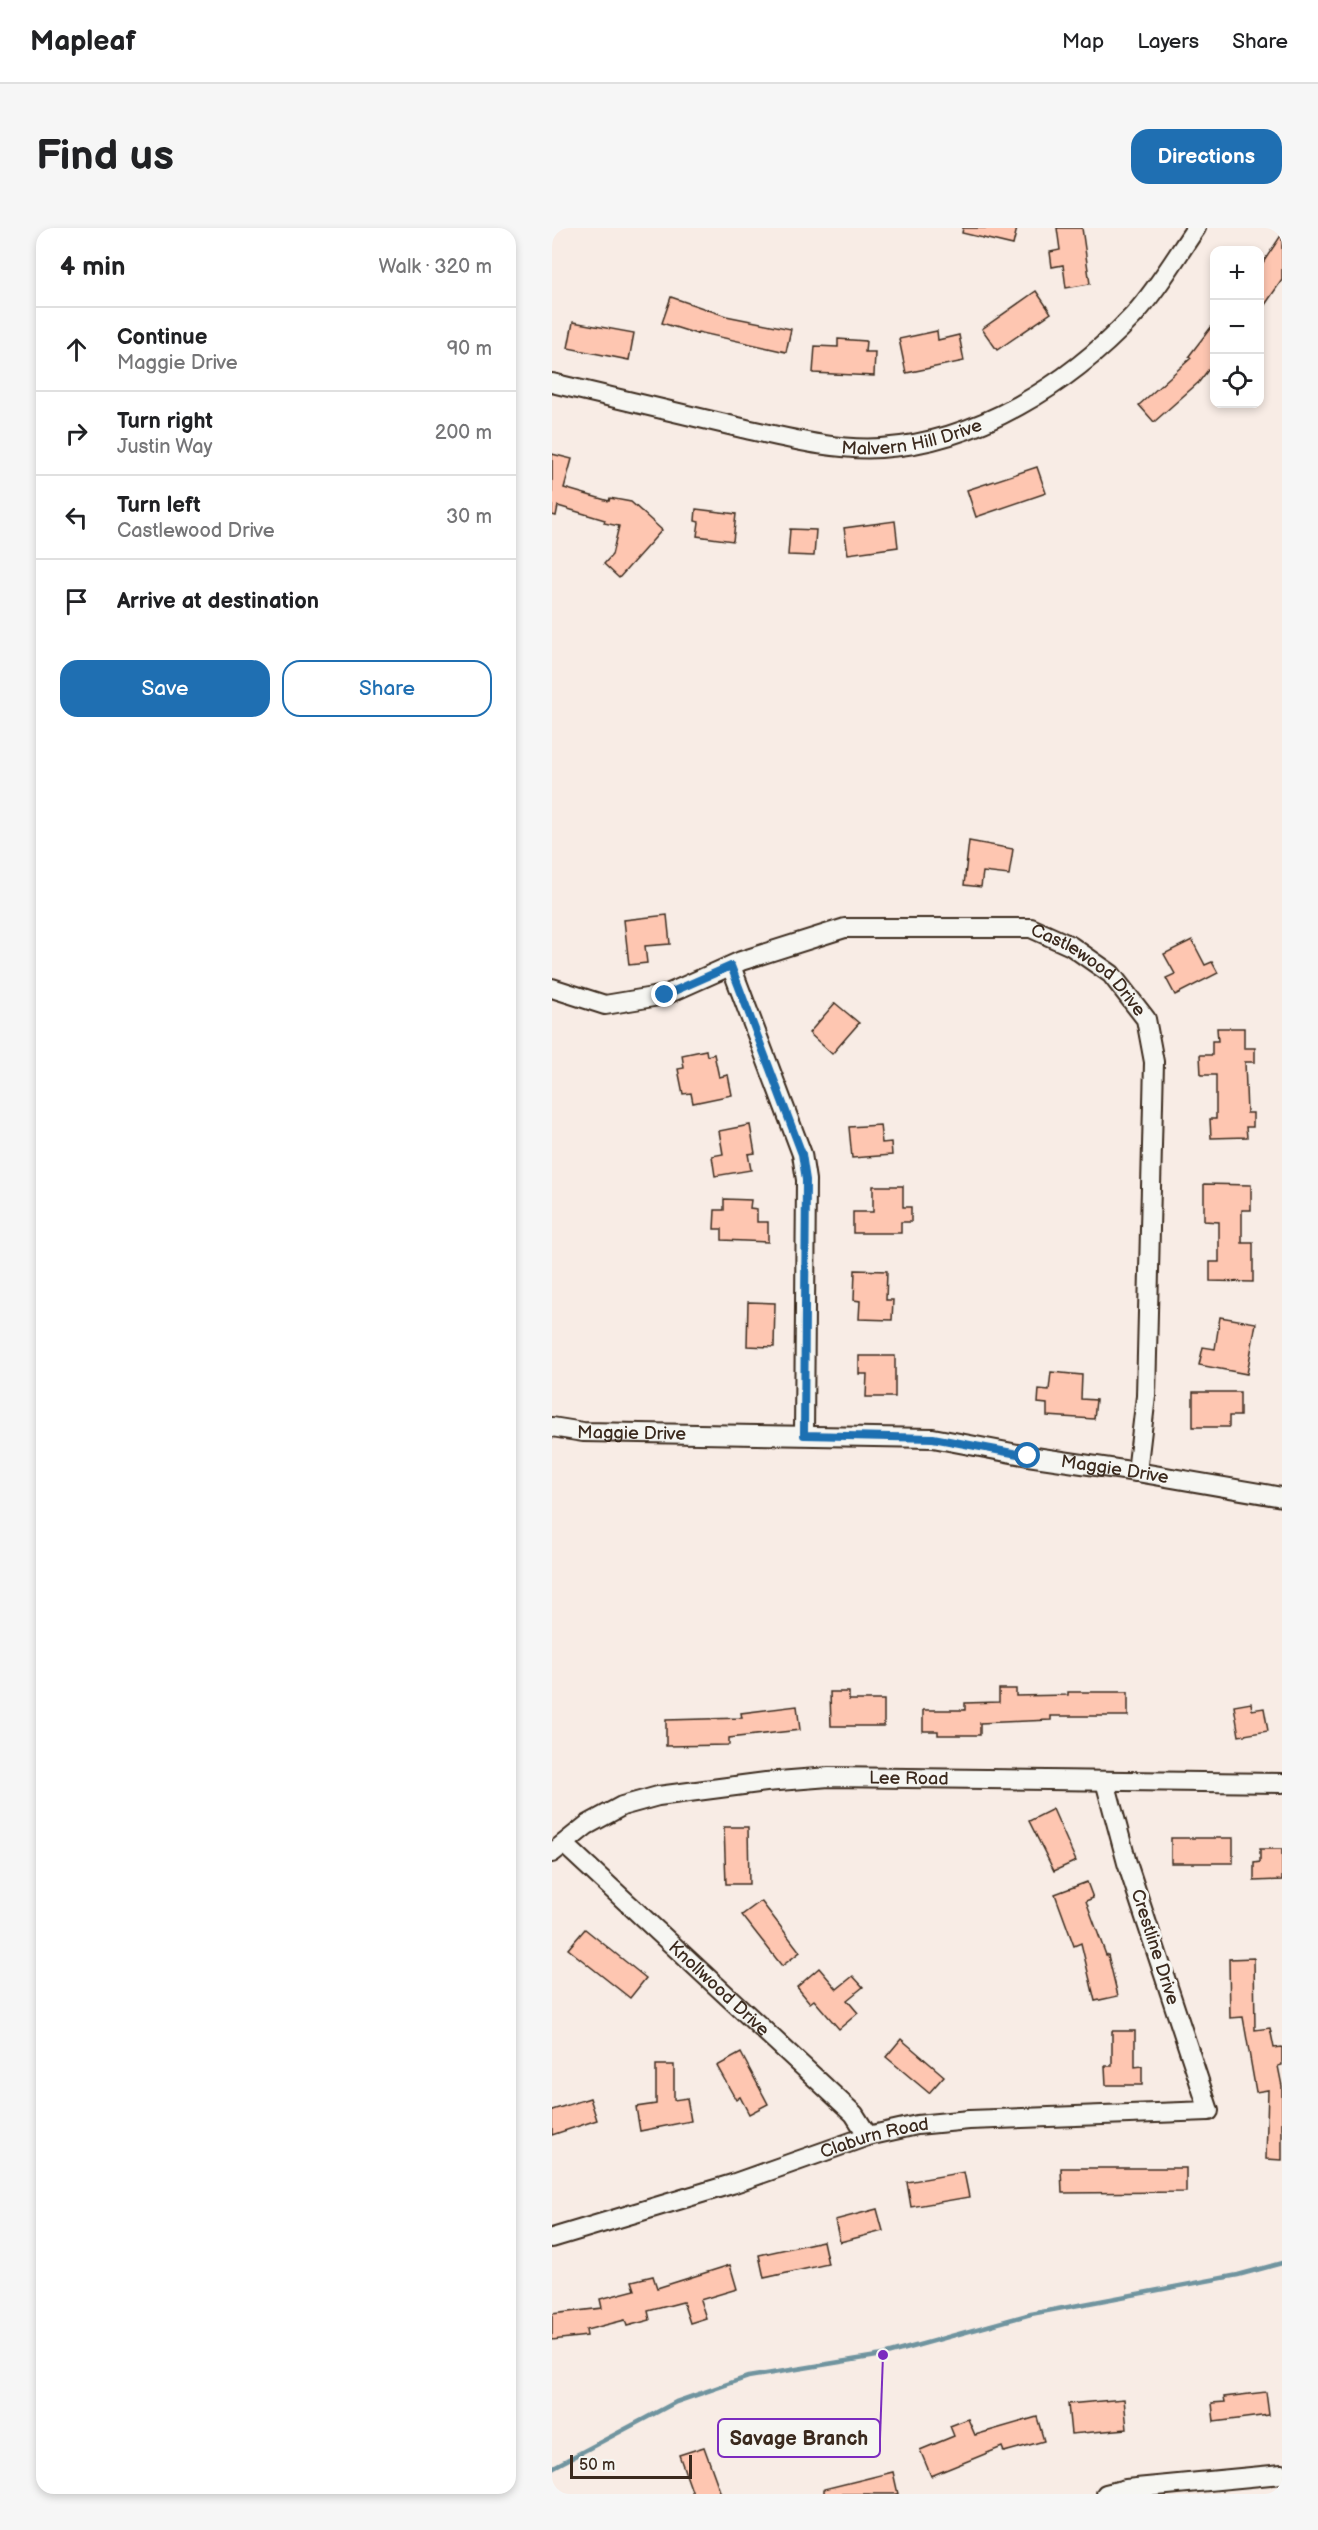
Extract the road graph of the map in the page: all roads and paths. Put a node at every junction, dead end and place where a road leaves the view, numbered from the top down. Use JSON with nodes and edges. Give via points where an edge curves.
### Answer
{"nodes":[{"id":1,"x":1196,"y":228,"type":"edge"},
{"id":2,"x":552,"y":383,"type":"edge"},
{"id":3,"x":731,"y":966,"type":"junction"},
{"id":4,"x":552,"y":988,"type":"edge"},
{"id":5,"x":552,"y":1427,"type":"edge"},
{"id":6,"x":804,"y":1435,"type":"junction"},
{"id":7,"x":1137,"y":1472,"type":"junction"},
{"id":8,"x":1282,"y":1497,"type":"edge"},
{"id":9,"x":1106,"y":1781,"type":"junction"},
{"id":10,"x":1282,"y":1783,"type":"edge"},
{"id":11,"x":558,"y":1848,"type":"edge"},
{"id":12,"x":1209,"y":2111,"type":"joint"},
{"id":13,"x":868,"y":2136,"type":"junction"},
{"id":14,"x":552,"y":2238,"type":"edge"},
{"id":15,"x":1282,"y":2474,"type":"edge"},
{"id":16,"x":1178,"y":2490,"type":"edge"},
{"id":17,"x":1106,"y":2494,"type":"edge"}],
"edges":[{"from":1,"to":2,"type":"street","name":"Malvern Hill Drive","via":[[1133,316],[1075,371],[1003,413],[927,440],[880,448],[844,447]]},
{"from":3,"to":4,"type":"street","name":"Castlewood Drive","via":[[665,995],[605,1005]]},
{"from":3,"to":6,"type":"street","via":[[802,1154],[805,1172]]},
{"from":3,"to":7,"type":"street","name":"Castlewood Drive","via":[[844,928],[1031,928],[1071,946],[1111,974],[1146,1019],[1154,1062],[1146,1396]]},
{"from":5,"to":6,"type":"street","name":"Maggie Drive","via":[[583,1432]]},
{"from":6,"to":7,"type":"street","name":"Maggie Drive","via":[[933,1438]]},
{"from":7,"to":8,"type":"street","name":"Maggie Drive"},
{"from":9,"to":10,"type":"street","name":"Lee Road"},
{"from":9,"to":11,"type":"street","name":"Lee Road","via":[[829,1777],[766,1782],[658,1796],[622,1806],[587,1824]]},
{"from":9,"to":12,"type":"street","name":"Crestline Drive","via":[[1127,1863]]},
{"from":11,"to":13,"type":"street","name":"Knollwood Drive","via":[[854,2114]]},
{"from":12,"to":13,"type":"street","name":"Claburn Road","via":[[969,2120],[917,2124]]},
{"from":13,"to":14,"type":"street","name":"Claburn Road","via":[[732,2184]]},
{"from":15,"to":16,"type":"street"},
{"from":16,"to":17,"type":"street","via":[[1126,2489]]}]}
